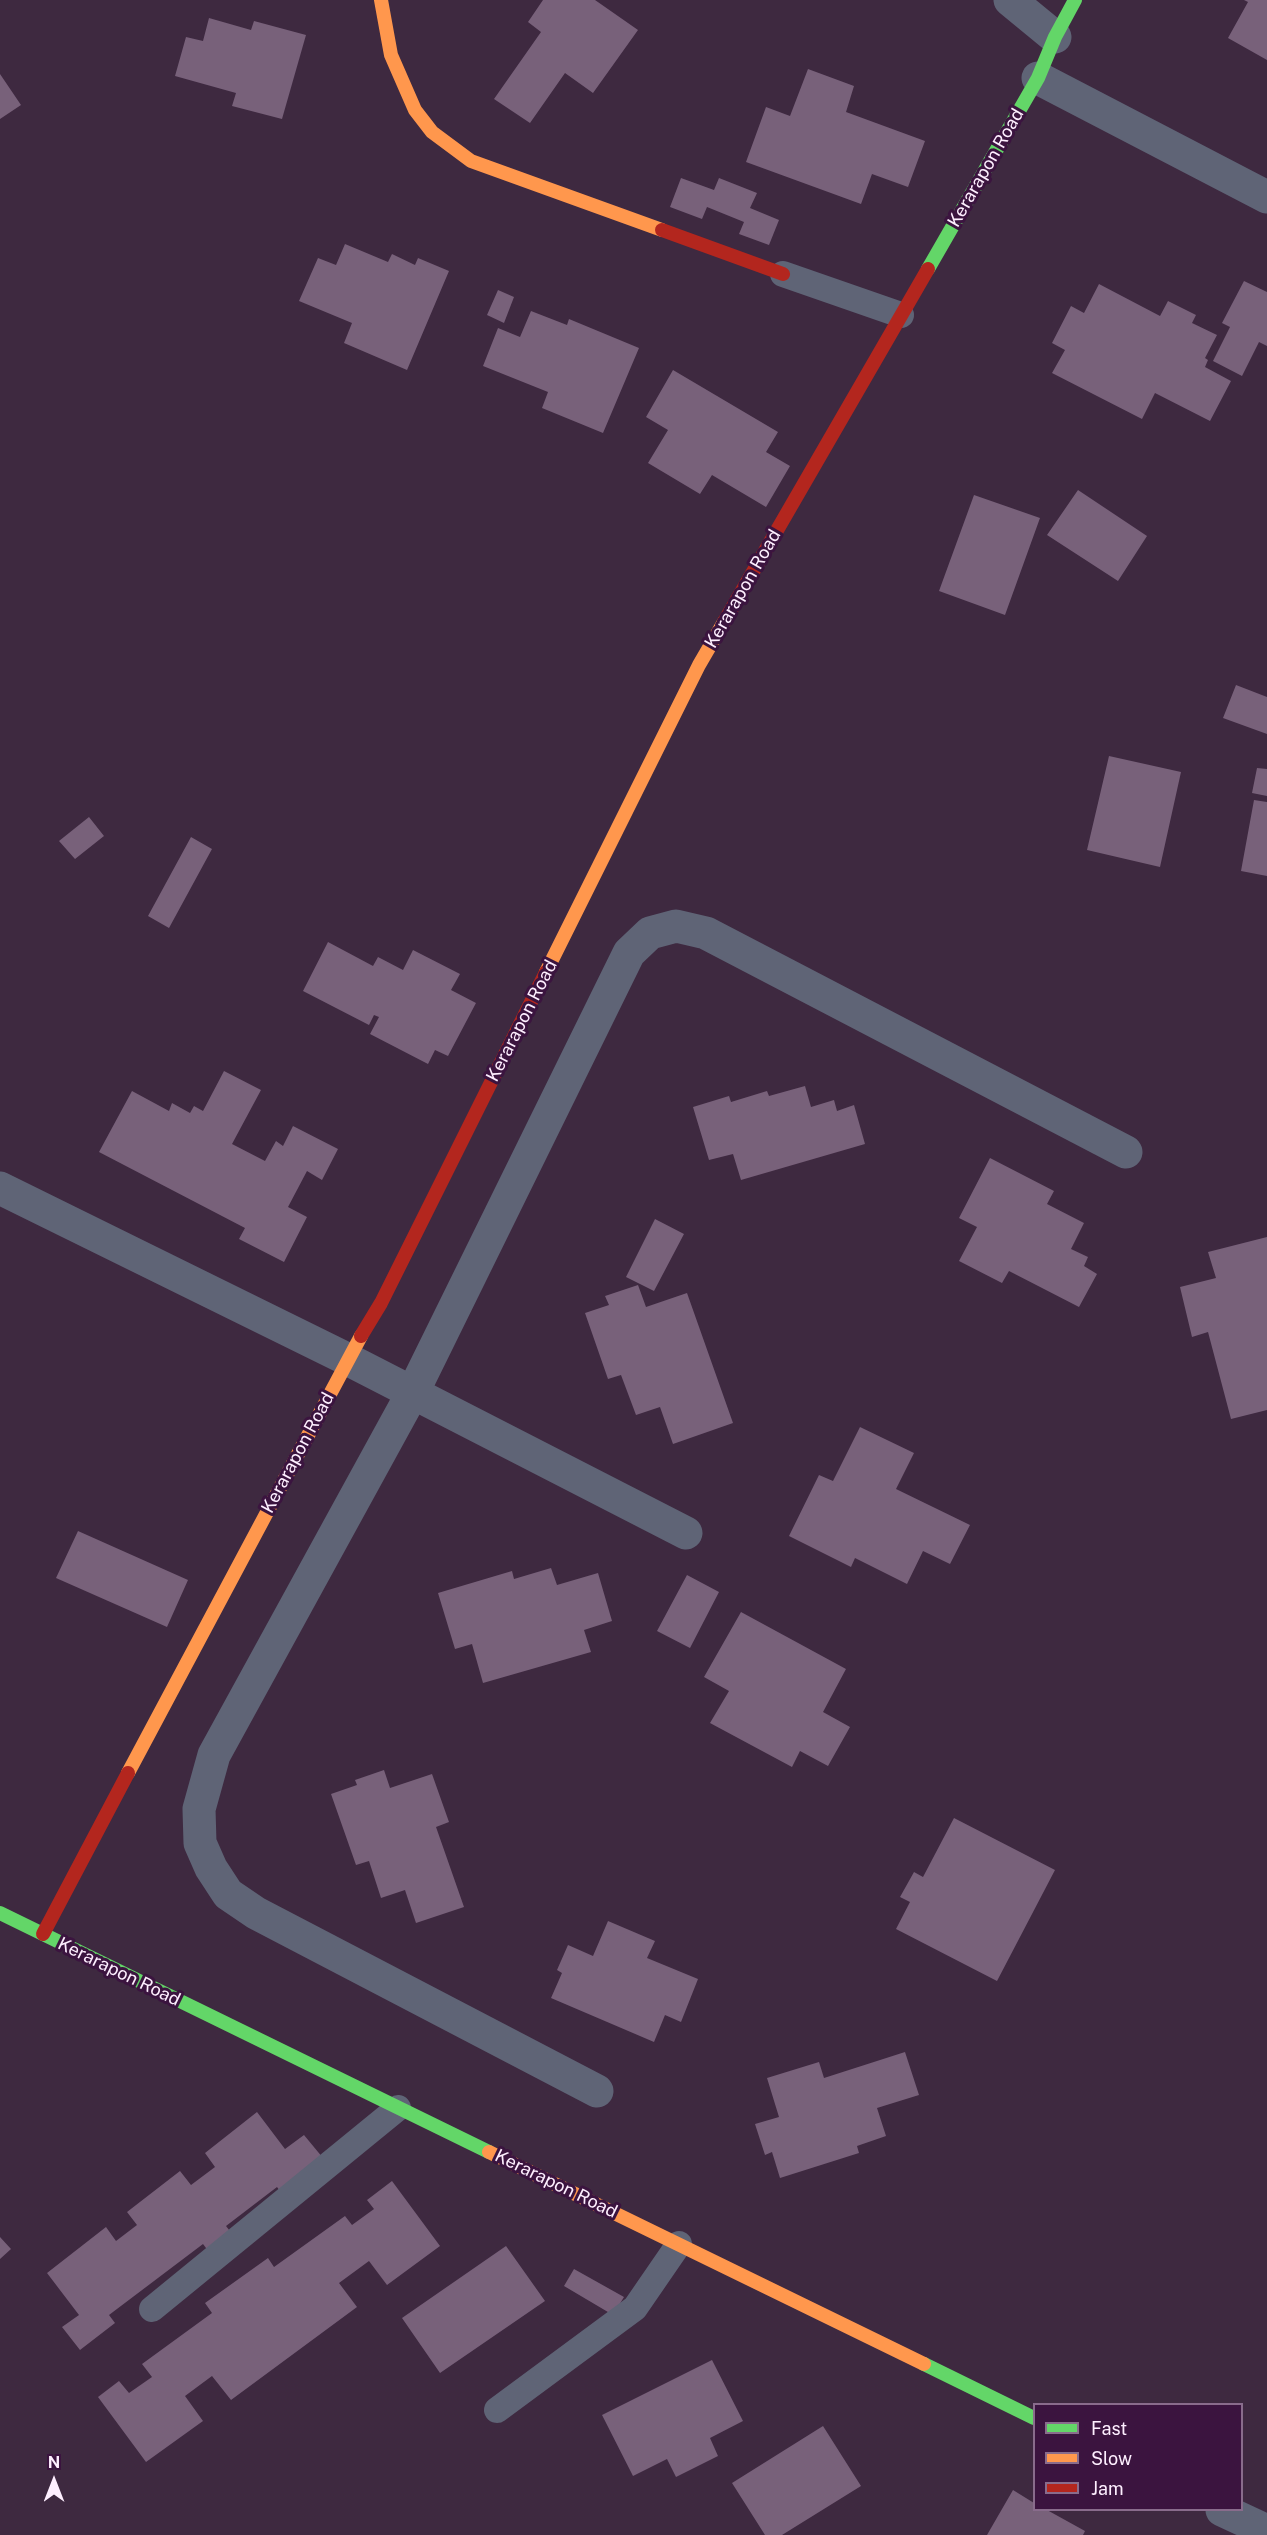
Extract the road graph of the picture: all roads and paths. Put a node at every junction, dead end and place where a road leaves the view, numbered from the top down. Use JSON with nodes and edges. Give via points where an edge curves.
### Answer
{"nodes":[{"id":1,"x":381,"y":0,"type":"edge"},
{"id":2,"x":1011,"y":0,"type":"edge"},
{"id":3,"x":1075,"y":0,"type":"edge"},
{"id":4,"x":1055,"y":37,"type":"junction"},
{"id":5,"x":1038,"y":78,"type":"junction"},
{"id":6,"x":1267,"y":197,"type":"edge"},
{"id":7,"x":783,"y":274,"type":"joint"},
{"id":8,"x":901,"y":315,"type":"junction"},
{"id":9,"x":1126,"y":1152,"type":"dead end"},
{"id":10,"x":0,"y":1188,"type":"edge"},
{"id":11,"x":347,"y":1359,"type":"junction"},
{"id":12,"x":413,"y":1392,"type":"junction"},
{"id":13,"x":686,"y":1533,"type":"dead end"},
{"id":14,"x":0,"y":1913,"type":"edge"},
{"id":15,"x":43,"y":1934,"type":"junction"},
{"id":16,"x":597,"y":2091,"type":"dead end"},
{"id":17,"x":398,"y":2108,"type":"junction"},
{"id":18,"x":679,"y":2244,"type":"junction"},
{"id":19,"x":152,"y":2309,"type":"dead end"},
{"id":20,"x":497,"y":2410,"type":"dead end"},
{"id":21,"x":1033,"y":2417,"type":"edge"},
{"id":22,"x":1224,"y":2511,"type":"edge"},
{"id":23,"x":1267,"y":2531,"type":"edge"}],
"edges":[{"from":1,"to":7,"type":"street","via":[[391,54],[415,110],[432,132],[471,161]]},
{"from":2,"to":4,"type":"street"},
{"from":3,"to":4,"type":"street","name":"Kerarapon Road"},
{"from":4,"to":5,"type":"street","name":"Kerarapon Road"},
{"from":5,"to":6,"type":"street"},
{"from":5,"to":8,"type":"street","name":"Kerarapon Road"},
{"from":7,"to":8,"type":"lane"},
{"from":8,"to":11,"type":"street","name":"Kerarapon Road","via":[[699,666],[381,1303]]},
{"from":9,"to":12,"type":"street","via":[[706,933],[676,926],[650,933],[629,953]]},
{"from":10,"to":11,"type":"street"},
{"from":11,"to":12,"type":"street"},
{"from":11,"to":15,"type":"street","name":"Kerarapon Road"},
{"from":12,"to":13,"type":"street"},
{"from":12,"to":16,"type":"street","via":[[214,1755],[199,1809],[200,1843],[228,1894],[256,1913]]},
{"from":14,"to":15,"type":"street"},
{"from":15,"to":17,"type":"street","name":"Kerarapon Road"},
{"from":17,"to":18,"type":"street","name":"Kerarapon Road"},
{"from":17,"to":19,"type":"lane"},
{"from":18,"to":20,"type":"lane","via":[[635,2307]]},
{"from":18,"to":21,"type":"street","name":"Kerarapon Road"},
{"from":22,"to":23,"type":"street"}]}
